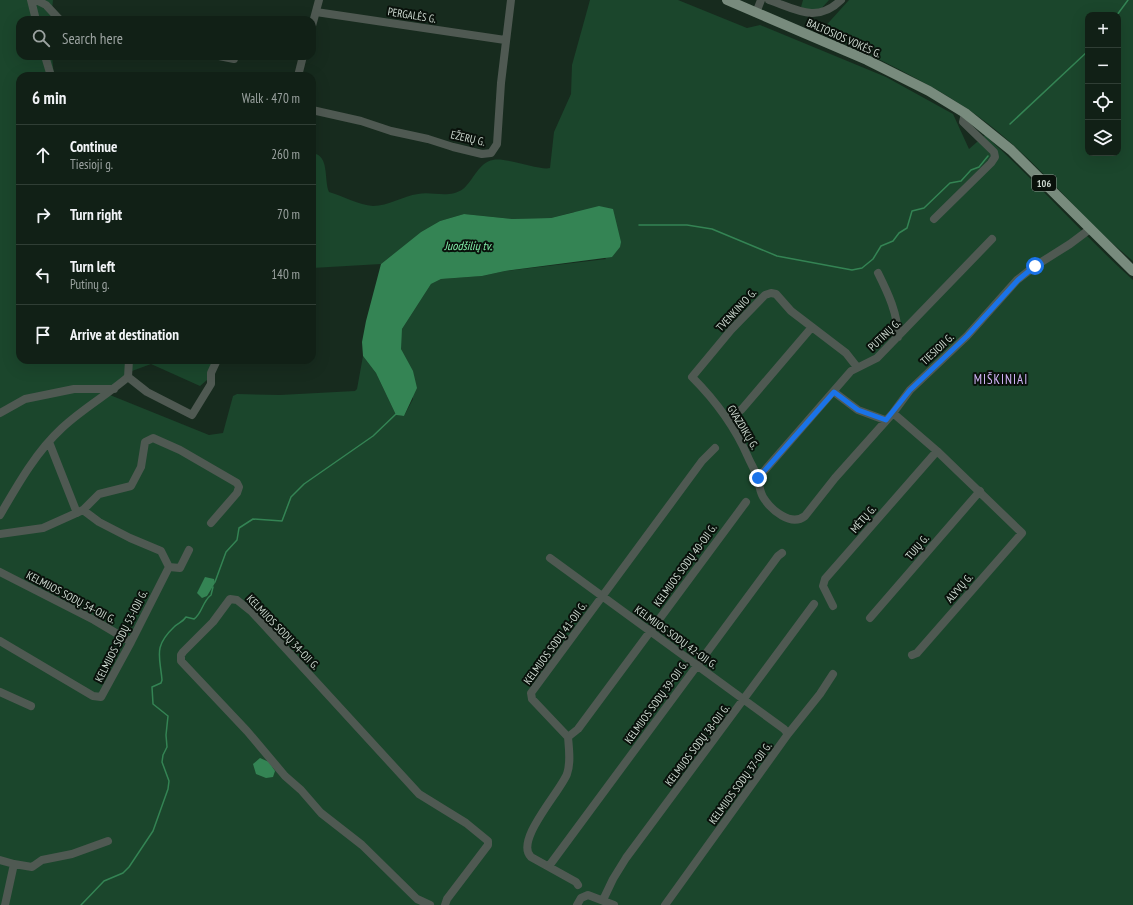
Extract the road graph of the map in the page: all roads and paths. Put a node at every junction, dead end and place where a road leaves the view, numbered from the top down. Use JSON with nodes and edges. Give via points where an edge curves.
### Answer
{"nodes":[{"id":1,"x":31,"y":0,"type":"edge"},
{"id":2,"x":36,"y":0,"type":"edge"},
{"id":3,"x":319,"y":0,"type":"edge"},
{"id":4,"x":511,"y":0,"type":"edge"},
{"id":5,"x":726,"y":0,"type":"edge"},
{"id":6,"x":761,"y":0,"type":"edge"},
{"id":7,"x":769,"y":0,"type":"edge"},
{"id":8,"x":841,"y":0,"type":"edge"},
{"id":9,"x":316,"y":12,"type":"junction"},
{"id":10,"x":756,"y":13,"type":"junction"},
{"id":11,"x":35,"y":16,"type":"edge"},
{"id":12,"x":56,"y":16,"type":"edge"},
{"id":13,"x":315,"y":16,"type":"edge"},
{"id":14,"x":505,"y":40,"type":"junction"},
{"id":15,"x":46,"y":60,"type":"edge"},
{"id":16,"x":302,"y":60,"type":"edge"},
{"id":17,"x":50,"y":72,"type":"edge"},
{"id":18,"x":299,"y":72,"type":"edge"},
{"id":19,"x":316,"y":111,"type":"edge"},
{"id":20,"x":965,"y":113,"type":"junction"},
{"id":21,"x":934,"y":218,"type":"dead end"},
{"id":22,"x":1090,"y":230,"type":"junction"},
{"id":23,"x":992,"y":239,"type":"dead end"},
{"id":24,"x":1133,"y":271,"type":"edge"},
{"id":25,"x":878,"y":273,"type":"dead end"},
{"id":26,"x":812,"y":327,"type":"junction"},
{"id":27,"x":898,"y":337,"type":"junction"},
{"id":28,"x":129,"y":364,"type":"edge"},
{"id":29,"x":215,"y":364,"type":"edge"},
{"id":30,"x":857,"y":367,"type":"junction"},
{"id":31,"x":128,"y":377,"type":"junction"},
{"id":32,"x":692,"y":377,"type":"joint"},
{"id":33,"x":114,"y":389,"type":"junction"},
{"id":34,"x":834,"y":392,"type":"junction"},
{"id":35,"x":0,"y":413,"type":"edge"},
{"id":36,"x":893,"y":413,"type":"junction"},
{"id":37,"x":728,"y":420,"type":"junction"},
{"id":38,"x":886,"y":420,"type":"junction"},
{"id":39,"x":49,"y":442,"type":"junction"},
{"id":40,"x":715,"y":448,"type":"dead end"},
{"id":41,"x":937,"y":451,"type":"junction"},
{"id":42,"x":758,"y":478,"type":"junction"},
{"id":43,"x":980,"y":491,"type":"junction"},
{"id":44,"x":746,"y":502,"type":"dead end"},
{"id":45,"x":80,"y":511,"type":"junction"},
{"id":46,"x":0,"y":515,"type":"edge"},
{"id":47,"x":799,"y":520,"type":"joint"},
{"id":48,"x":211,"y":523,"type":"dead end"},
{"id":49,"x":0,"y":534,"type":"edge"},
{"id":50,"x":189,"y":550,"type":"dead end"},
{"id":51,"x":782,"y":553,"type":"dead end"},
{"id":52,"x":550,"y":558,"type":"dead end"},
{"id":53,"x":169,"y":567,"type":"junction"},
{"id":54,"x":0,"y":572,"type":"edge"},
{"id":55,"x":603,"y":597,"type":"junction"},
{"id":56,"x":814,"y":604,"type":"dead end"},
{"id":57,"x":833,"y":606,"type":"dead end"},
{"id":58,"x":870,"y":618,"type":"dead end"},
{"id":59,"x":650,"y":631,"type":"junction"},
{"id":60,"x":0,"y":641,"type":"edge"},
{"id":61,"x":131,"y":642,"type":"junction"},
{"id":62,"x":912,"y":655,"type":"dead end"},
{"id":63,"x":696,"y":666,"type":"junction"},
{"id":64,"x":833,"y":674,"type":"dead end"},
{"id":65,"x":0,"y":692,"type":"edge"},
{"id":66,"x":744,"y":701,"type":"junction"},
{"id":67,"x":31,"y":706,"type":"dead end"},
{"id":68,"x":788,"y":734,"type":"junction"},
{"id":69,"x":568,"y":737,"type":"junction"},
{"id":70,"x":108,"y":841,"type":"dead end"},
{"id":71,"x":0,"y":860,"type":"edge"},
{"id":72,"x":14,"y":864,"type":"junction"},
{"id":73,"x":549,"y":866,"type":"junction"},
{"id":74,"x":578,"y":885,"type":"dead end"},
{"id":75,"x":603,"y":900,"type":"junction"},
{"id":76,"x":5,"y":905,"type":"edge"},
{"id":77,"x":430,"y":905,"type":"edge"},
{"id":78,"x":445,"y":905,"type":"edge"},
{"id":79,"x":577,"y":905,"type":"edge"},
{"id":80,"x":614,"y":905,"type":"edge"},
{"id":81,"x":665,"y":905,"type":"edge"}],
"edges":[{"from":1,"to":11,"type":"street"},
{"from":2,"to":12,"type":"street","via":[[46,5]]},
{"from":3,"to":9,"type":"street"},
{"from":4,"to":14,"type":"street","name":"EŽERŲ G."},
{"from":5,"to":10,"type":"main road","name":"BALTOSIOS VOKĖS G.","number":"106"},
{"from":6,"to":10,"type":"street"},
{"from":7,"to":8,"type":"street","via":[[817,14],[831,9]]},
{"from":9,"to":13,"type":"street"},
{"from":9,"to":14,"type":"street","name":"PERGALĖS G."},
{"from":10,"to":20,"type":"main road","name":"BALTOSIOS VOKĖS G.","number":"106","via":[[866,60]]},
{"from":14,"to":19,"type":"street","name":"EŽERŲ G.","via":[[497,144],[492,153],[482,154]]},
{"from":15,"to":17,"type":"street"},
{"from":16,"to":18,"type":"street"},
{"from":20,"to":21,"type":"street","via":[[963,122],[994,152],[995,157]]},
{"from":20,"to":22,"type":"main road","number":"106","via":[[1011,150]]},
{"from":22,"to":24,"type":"main road","number":"106"},
{"from":22,"to":36,"type":"street","name":"TIESIOJI G.","via":[[1024,274],[967,336],[910,390]]},
{"from":23,"to":27,"type":"street","name":"PUTINŲ G."},
{"from":25,"to":27,"type":"street","via":[[896,316]]},
{"from":26,"to":30,"type":"street","name":"TVENKINIO G.","via":[[846,353]]},
{"from":26,"to":32,"type":"street","name":"TVENKINIO G.","via":[[791,311],[776,294],[768,294],[731,330]]},
{"from":26,"to":37,"type":"street","via":[[742,409]]},
{"from":27,"to":30,"type":"street","name":"PUTINŲ G.","via":[[878,358]]},
{"from":28,"to":31,"type":"street"},
{"from":29,"to":31,"type":"street","via":[[211,373],[212,384],[192,414],[147,392]]},
{"from":30,"to":34,"type":"street","name":"PUTINŲ G."},
{"from":31,"to":33,"type":"street"},
{"from":32,"to":37,"type":"street","name":"GVAZDIKŲ G."},
{"from":33,"to":35,"type":"street","via":[[74,389],[25,399]]},
{"from":33,"to":39,"type":"street","via":[[63,427]]},
{"from":34,"to":38,"type":"street","via":[[858,410]]},
{"from":34,"to":42,"type":"street","name":"PUTINŲ G."},
{"from":36,"to":38,"type":"street","name":"TIESIOJI G."},
{"from":36,"to":41,"type":"street"},
{"from":37,"to":42,"type":"street","name":"GVAZDIKŲ G."},
{"from":38,"to":47,"type":"street","name":"TIESIOJI G."},
{"from":39,"to":45,"type":"street"},
{"from":39,"to":46,"type":"street","via":[[20,480]]},
{"from":40,"to":55,"type":"street","name":"KELMIJOS SODŲ 41-OJI G.","via":[[702,461]]},
{"from":41,"to":43,"type":"street"},
{"from":41,"to":57,"type":"street","name":"MĖTŲ G.","via":[[825,579],[823,586]]},
{"from":42,"to":47,"type":"street","name":"GVAZDIKŲ G.","via":[[763,497],[787,520]]},
{"from":43,"to":58,"type":"street","name":"TUJŲ G."},
{"from":43,"to":62,"type":"street","name":"ALYVŲ G.","via":[[1022,533]]},
{"from":44,"to":59,"type":"street","name":"KELMIJOS SODŲ 40-OJI G."},
{"from":45,"to":48,"type":"street","via":[[99,494],[131,486],[141,467],[145,442],[153,438],[180,450],[237,483],[237,493]]},
{"from":45,"to":49,"type":"street","via":[[43,528]]},
{"from":45,"to":53,"type":"street","via":[[161,551]]},
{"from":50,"to":53,"type":"street","via":[[180,568]]},
{"from":51,"to":63,"type":"street","name":"KELMIJOS SODŲ 39-OJI G."},
{"from":52,"to":55,"type":"street","name":"KELMIJOS SODŲ 42-OJI G."},
{"from":53,"to":61,"type":"street","name":"KELMIJOS SODŲ 53-IOJI G."},
{"from":54,"to":61,"type":"street","name":"KELMIJOS SODŲ 54-OJI G."},
{"from":55,"to":59,"type":"street","name":"KELMIJOS SODŲ 42-OJI G."},
{"from":55,"to":69,"type":"street","name":"KELMIJOS SODŲ 41-OJI G.","via":[[531,694]]},
{"from":56,"to":66,"type":"street","name":"KELMIJOS SODŲ 38-OJI G."},
{"from":59,"to":63,"type":"street","name":"KELMIJOS SODŲ 42-OJI G."},
{"from":59,"to":69,"type":"street","name":"KELMIJOS SODŲ 40-OJI G.","via":[[578,729]]},
{"from":60,"to":61,"type":"street","name":"KELMIJOS SODŲ 53-IOJI G.","via":[[97,697],[103,695]]},
{"from":63,"to":66,"type":"street","name":"KELMIJOS SODŲ 42-OJI G."},
{"from":63,"to":73,"type":"street","name":"KELMIJOS SODŲ 39-OJI G."},
{"from":64,"to":68,"type":"street","name":"KELMIJOS SODŲ 37-OJI G."},
{"from":65,"to":67,"type":"street"},
{"from":66,"to":68,"type":"street","name":"KELMIJOS SODŲ 42-OJI G."},
{"from":66,"to":75,"type":"street","name":"KELMIJOS SODŲ 38-OJI G.","via":[[626,858]]},
{"from":68,"to":81,"type":"street","name":"KELMIJOS SODŲ 37-OJI G."},
{"from":69,"to":73,"type":"street","via":[[568,772],[526,844],[529,855]]},
{"from":70,"to":72,"type":"street","via":[[72,854],[42,860],[32,866]]},
{"from":71,"to":72,"type":"street"},
{"from":72,"to":76,"type":"street"},
{"from":73,"to":74,"type":"street"},
{"from":75,"to":79,"type":"street","via":[[584,895]]},
{"from":75,"to":80,"type":"street"},
{"from":77,"to":78,"type":"street","name":"KELMIJOS SODŲ 34-OJI G.","via":[[417,899],[362,845],[321,813],[301,790],[284,776],[247,731],[181,661],[183,652],[213,622],[230,599],[237,600],[252,612],[420,794],[466,823],[488,841],[488,845]]}]}
